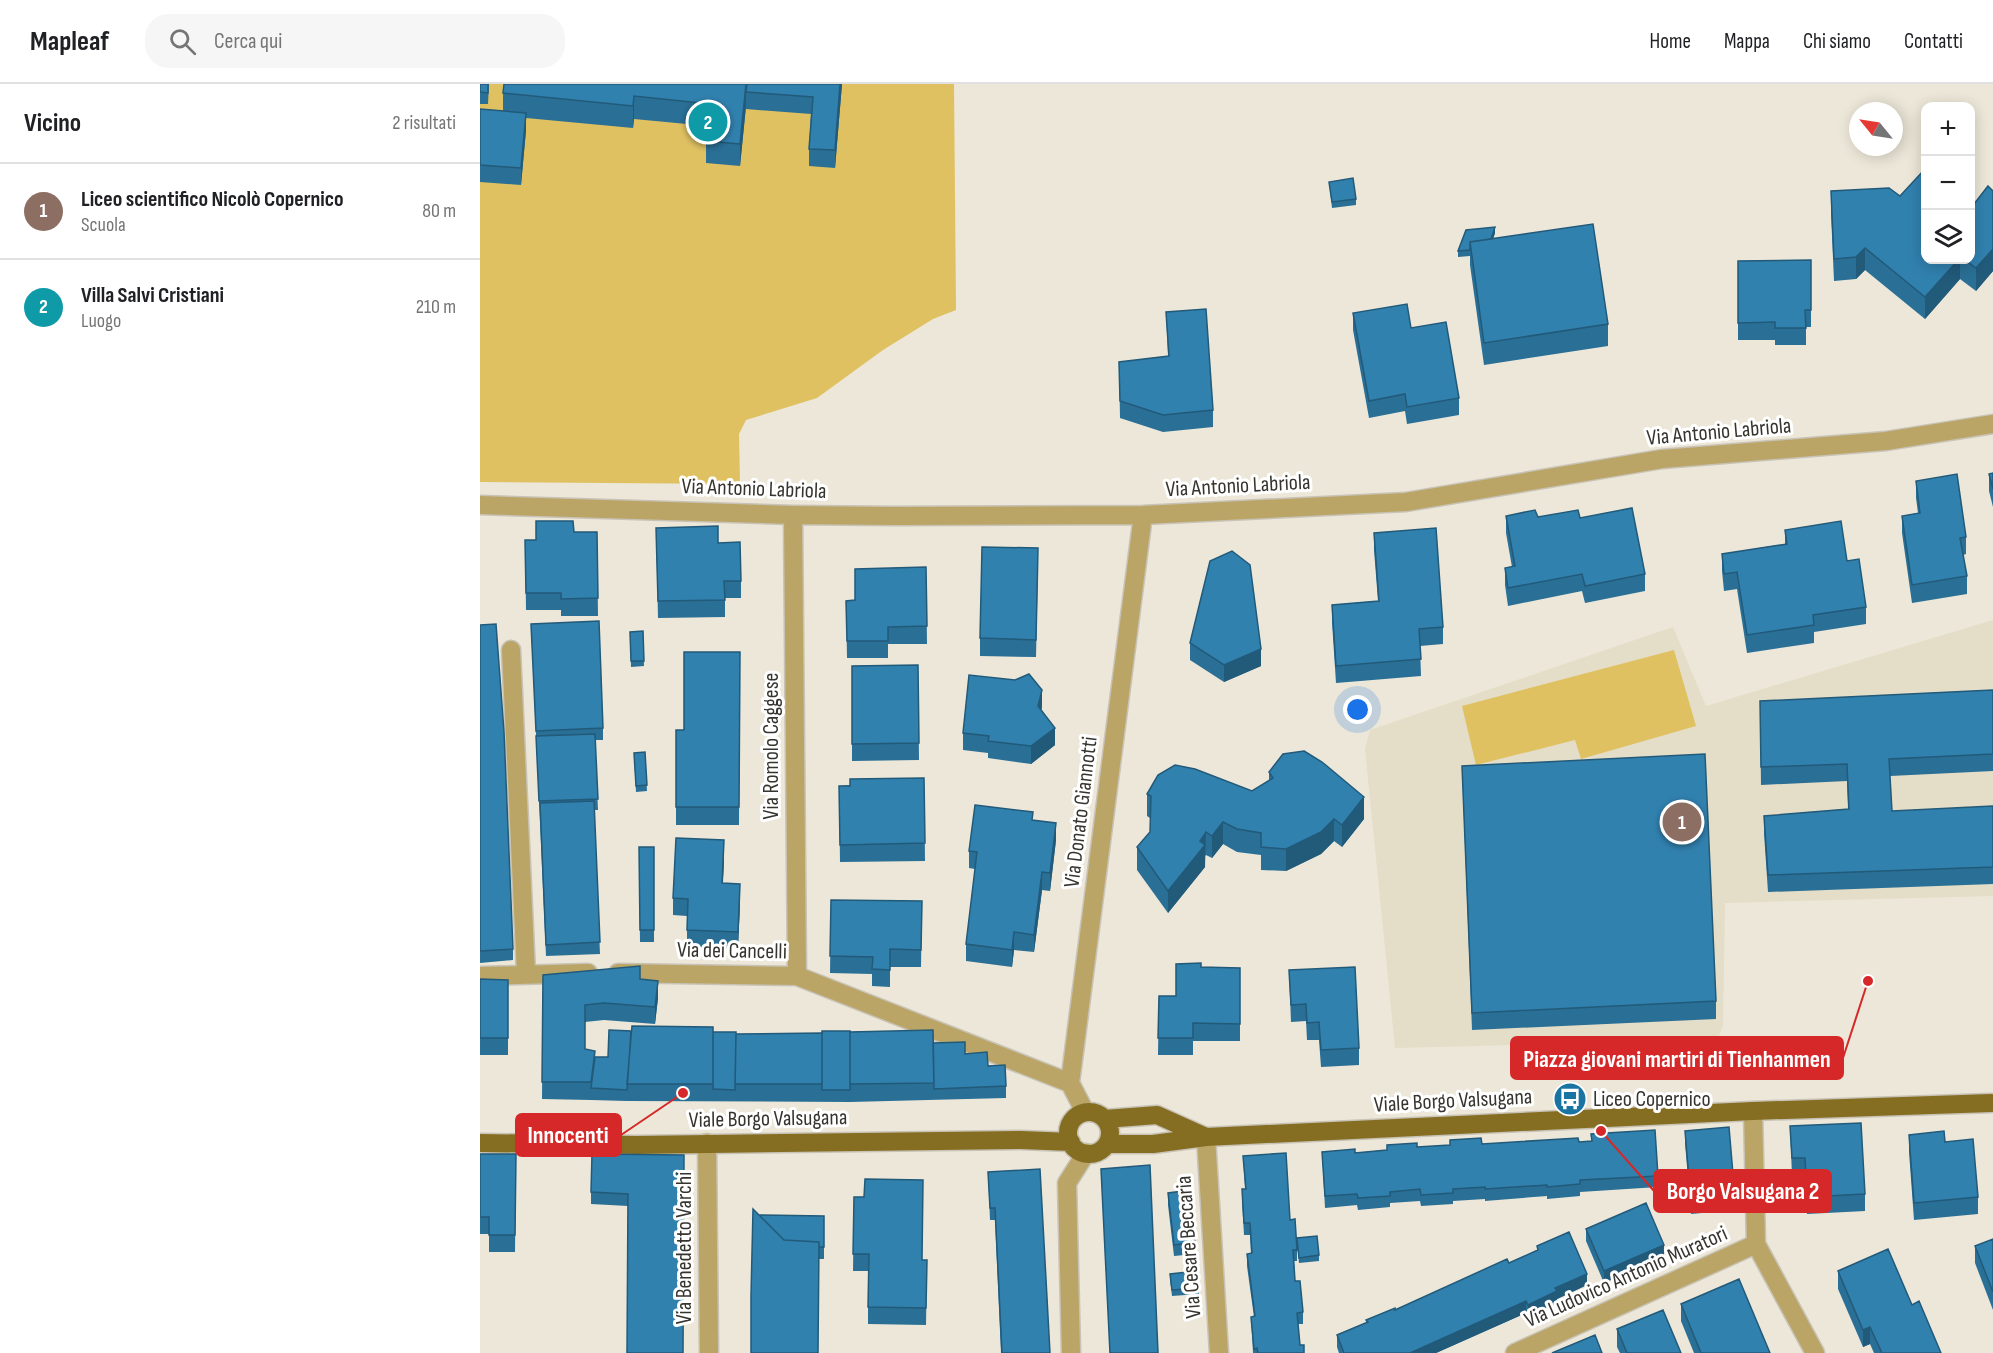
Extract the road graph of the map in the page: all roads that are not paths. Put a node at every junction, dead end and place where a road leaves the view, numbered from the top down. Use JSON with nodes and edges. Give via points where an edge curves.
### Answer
{"nodes":[{"id":1,"x":1993,"y":424,"type":"edge"},
{"id":2,"x":480,"y":505,"type":"edge"},
{"id":3,"x":793,"y":515,"type":"junction"},
{"id":4,"x":1143,"y":515,"type":"junction"},
{"id":5,"x":511,"y":650,"type":"dead end"},
{"id":6,"x":526,"y":973,"type":"junction"},
{"id":7,"x":480,"y":976,"type":"edge"},
{"id":8,"x":797,"y":976,"type":"junction"},
{"id":9,"x":1070,"y":1083,"type":"junction"},
{"id":10,"x":1992,"y":1100,"type":"edge"},
{"id":11,"x":1753,"y":1111,"type":"junction"},
{"id":12,"x":1085,"y":1112,"type":"junction"},
{"id":13,"x":1105,"y":1119,"type":"junction"},
{"id":14,"x":1070,"y":1135,"type":"junction"},
{"id":15,"x":1206,"y":1137,"type":"junction"},
{"id":16,"x":480,"y":1143,"type":"edge"},
{"id":17,"x":707,"y":1143,"type":"junction"},
{"id":18,"x":1107,"y":1144,"type":"junction"},
{"id":19,"x":1086,"y":1153,"type":"junction"},
{"id":20,"x":1756,"y":1244,"type":"junction"},
{"id":21,"x":709,"y":1353,"type":"edge"},
{"id":22,"x":1071,"y":1353,"type":"edge"},
{"id":23,"x":1220,"y":1353,"type":"edge"},
{"id":24,"x":1515,"y":1353,"type":"edge"},
{"id":25,"x":1815,"y":1353,"type":"edge"}],
"edges":[{"from":1,"to":4,"type":"street","name":"Via Antonio Labriola","via":[[1874,442],[1662,459],[1406,502]]},
{"from":2,"to":3,"type":"street","name":"Via Antonio Labriola"},
{"from":3,"to":4,"type":"street","name":"Via Antonio Labriola"},
{"from":3,"to":8,"type":"street","name":"Via Romolo Caggese"},
{"from":4,"to":9,"type":"street","name":"Via Donato Giannotti"},
{"from":5,"to":6,"type":"street"},
{"from":6,"to":7,"type":"street","name":"Via dei Cancelli"},
{"from":6,"to":8,"type":"street","name":"Via dei Cancelli"},
{"from":8,"to":9,"type":"street","name":"Via dei Cancelli"},
{"from":9,"to":12,"type":"street"},
{"from":10,"to":11,"type":"main road","name":"Viale Borgo Valsugana"},
{"from":11,"to":15,"type":"main road","name":"Viale Borgo Valsugana"},
{"from":11,"to":20,"type":"street","name":"Via Ludovico Antonio Muratori"},
{"from":12,"to":13,"type":"main road","name":"Viale Borgo Valsugana"},
{"from":12,"to":14,"type":"main road","via":[[1074,1118]]},
{"from":13,"to":15,"type":"main road","name":"Viale Borgo Valsugana","via":[[1157,1115]]},
{"from":13,"to":18,"type":"main road","via":[[1110,1131]]},
{"from":14,"to":17,"type":"main road","name":"Viale Borgo Valsugana","via":[[1021,1140]]},
{"from":14,"to":19,"type":"main road","via":[[1074,1147]]},
{"from":15,"to":18,"type":"main road","name":"Viale Borgo Valsugana","via":[[1153,1144]]},
{"from":15,"to":23,"type":"street","name":"Via Cesare Beccaria"},
{"from":16,"to":17,"type":"main road","name":"Viale Borgo Valsugana"},
{"from":17,"to":21,"type":"street","name":"Via Benedetto Varchi"},
{"from":18,"to":19,"type":"main road","name":"Viale Borgo Valsugana","via":[[1098,1152]]},
{"from":19,"to":22,"type":"street","via":[[1067,1183]]},
{"from":20,"to":24,"type":"street","name":"Via Ludovico Antonio Muratori"},
{"from":20,"to":25,"type":"street","name":"Via Ludovico Antonio Muratori"}]}
